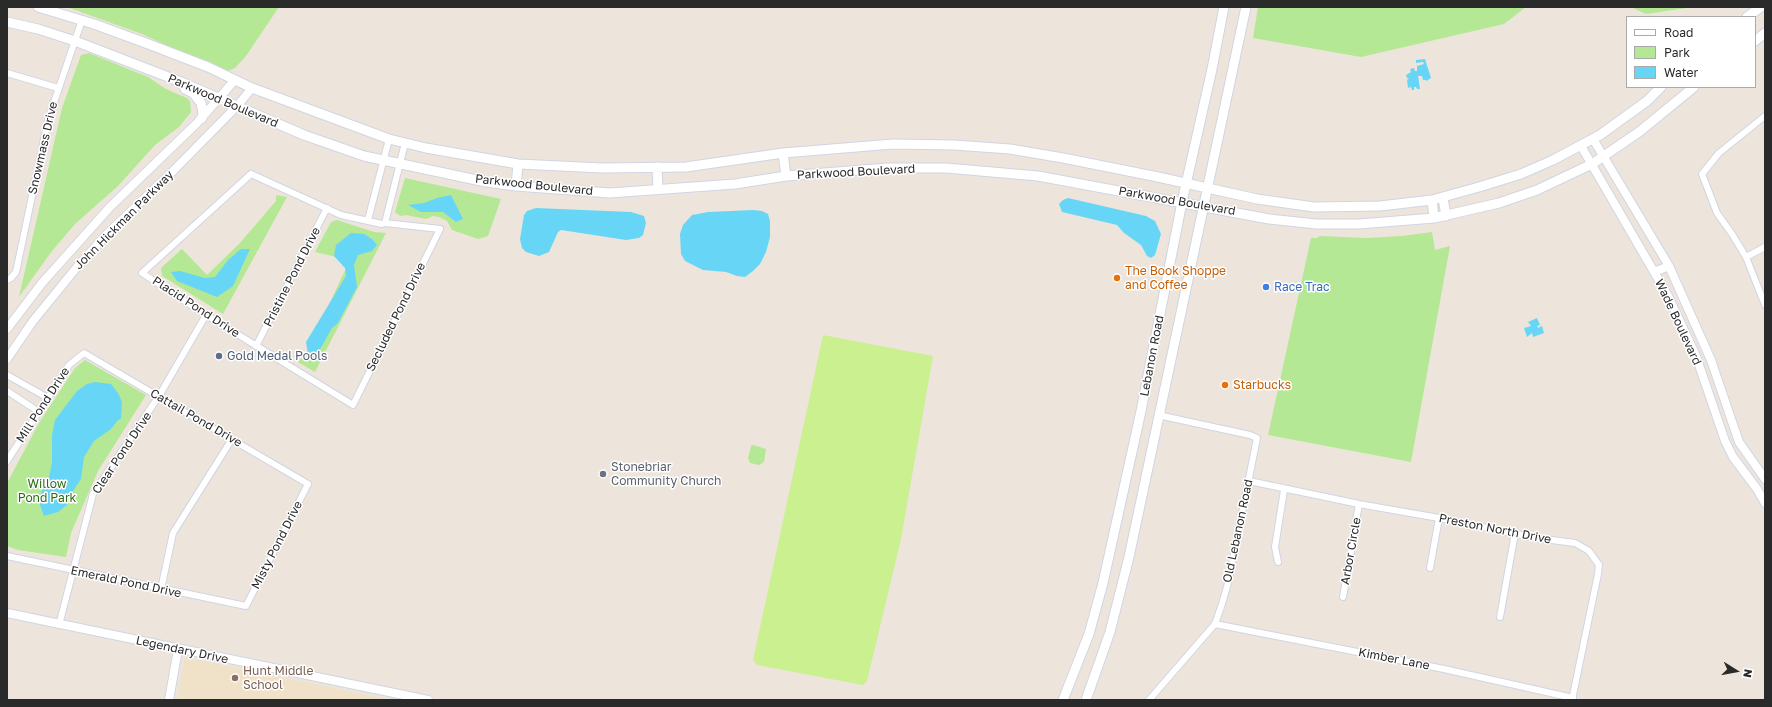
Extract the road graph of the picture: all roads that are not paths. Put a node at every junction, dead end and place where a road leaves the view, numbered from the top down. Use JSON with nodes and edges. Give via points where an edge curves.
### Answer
{"nodes":[{"id":1,"x":38,"y":7,"type":"edge"},
{"id":2,"x":1224,"y":7,"type":"edge"},
{"id":3,"x":1246,"y":7,"type":"edge"},
{"id":4,"x":1762,"y":7,"type":"edge"},
{"id":5,"x":1748,"y":16,"type":"edge"},
{"id":6,"x":82,"y":20,"type":"junction"},
{"id":7,"x":7,"y":22,"type":"edge"},
{"id":8,"x":1765,"y":33,"type":"edge"},
{"id":9,"x":1756,"y":40,"type":"edge"},
{"id":10,"x":76,"y":41,"type":"junction"},
{"id":11,"x":7,"y":73,"type":"edge"},
{"id":12,"x":167,"y":77,"type":"junction"},
{"id":13,"x":234,"y":80,"type":"junction"},
{"id":14,"x":58,"y":88,"type":"junction"},
{"id":15,"x":252,"y":88,"type":"junction"},
{"id":16,"x":1660,"y":88,"type":"edge"},
{"id":17,"x":1693,"y":88,"type":"edge"},
{"id":18,"x":220,"y":98,"type":"junction"},
{"id":19,"x":237,"y":106,"type":"junction"},
{"id":20,"x":1765,"y":116,"type":"edge"},
{"id":21,"x":202,"y":118,"type":"junction"},
{"id":22,"x":389,"y":139,"type":"junction"},
{"id":23,"x":1594,"y":139,"type":"junction"},
{"id":24,"x":405,"y":143,"type":"junction"},
{"id":25,"x":1581,"y":146,"type":"junction"},
{"id":26,"x":783,"y":153,"type":"junction"},
{"id":27,"x":1603,"y":156,"type":"junction"},
{"id":28,"x":384,"y":162,"type":"junction"},
{"id":29,"x":518,"y":164,"type":"junction"},
{"id":30,"x":1592,"y":164,"type":"junction"},
{"id":31,"x":401,"y":165,"type":"junction"},
{"id":32,"x":657,"y":167,"type":"junction"},
{"id":33,"x":786,"y":176,"type":"junction"},
{"id":34,"x":1186,"y":183,"type":"junction"},
{"id":35,"x":516,"y":186,"type":"junction"},
{"id":36,"x":1206,"y":188,"type":"junction"},
{"id":37,"x":658,"y":189,"type":"junction"},
{"id":38,"x":1443,"y":198,"type":"junction"},
{"id":39,"x":1432,"y":200,"type":"junction"},
{"id":40,"x":1182,"y":202,"type":"junction"},
{"id":41,"x":1203,"y":206,"type":"junction"},
{"id":42,"x":327,"y":208,"type":"junction"},
{"id":43,"x":1446,"y":216,"type":"junction"},
{"id":44,"x":1434,"y":218,"type":"junction"},
{"id":45,"x":368,"y":220,"type":"junction"},
{"id":46,"x":385,"y":223,"type":"junction"},
{"id":47,"x":1765,"y":247,"type":"edge"},
{"id":48,"x":1746,"y":257,"type":"junction"},
{"id":49,"x":1669,"y":266,"type":"junction"},
{"id":50,"x":1654,"y":272,"type":"junction"},
{"id":51,"x":1674,"y":276,"type":"junction"},
{"id":52,"x":9,"y":279,"type":"edge"},
{"id":53,"x":1661,"y":283,"type":"junction"},
{"id":54,"x":1765,"y":304,"type":"edge"},
{"id":55,"x":206,"y":315,"type":"junction"},
{"id":56,"x":7,"y":329,"type":"edge"},
{"id":57,"x":256,"y":346,"type":"junction"},
{"id":58,"x":84,"y":353,"type":"joint"},
{"id":59,"x":7,"y":359,"type":"edge"},
{"id":60,"x":7,"y":374,"type":"edge"},
{"id":61,"x":7,"y":391,"type":"edge"},
{"id":62,"x":159,"y":396,"type":"junction"},
{"id":63,"x":48,"y":398,"type":"junction"},
{"id":64,"x":353,"y":405,"type":"joint"},
{"id":65,"x":1141,"y":411,"type":"junction"},
{"id":66,"x":39,"y":412,"type":"junction"},
{"id":67,"x":1158,"y":415,"type":"junction"},
{"id":68,"x":1733,"y":424,"type":"junction"},
{"id":69,"x":1720,"y":428,"type":"junction"},
{"id":70,"x":232,"y":439,"type":"junction"},
{"id":71,"x":7,"y":461,"type":"edge"},
{"id":72,"x":1765,"y":479,"type":"edge"},
{"id":73,"x":1249,"y":481,"type":"junction"},
{"id":74,"x":308,"y":484,"type":"joint"},
{"id":75,"x":1284,"y":490,"type":"junction"},
{"id":76,"x":1765,"y":503,"type":"edge"},
{"id":77,"x":1359,"y":504,"type":"junction"},
{"id":78,"x":1439,"y":518,"type":"junction"},
{"id":79,"x":1514,"y":533,"type":"junction"},
{"id":80,"x":7,"y":556,"type":"edge"},
{"id":81,"x":1278,"y":562,"type":"dead end"},
{"id":82,"x":1430,"y":568,"type":"dead end"},
{"id":83,"x":73,"y":570,"type":"junction"},
{"id":84,"x":161,"y":589,"type":"junction"},
{"id":85,"x":1343,"y":597,"type":"dead end"},
{"id":86,"x":246,"y":606,"type":"joint"},
{"id":87,"x":7,"y":613,"type":"edge"},
{"id":88,"x":1500,"y":617,"type":"dead end"},
{"id":89,"x":1214,"y":624,"type":"junction"},
{"id":90,"x":59,"y":625,"type":"junction"},
{"id":91,"x":178,"y":649,"type":"junction"},
{"id":92,"x":1573,"y":699,"type":"edge"},
{"id":93,"x":169,"y":700,"type":"edge"},
{"id":94,"x":428,"y":700,"type":"edge"},
{"id":95,"x":1064,"y":700,"type":"edge"},
{"id":96,"x":1086,"y":700,"type":"edge"},
{"id":97,"x":1149,"y":700,"type":"edge"}],
"edges":[{"from":1,"to":6,"type":"main road","name":"Parkwood Boulevard"},
{"from":2,"to":34,"type":"main road","name":"Lebanon Road"},
{"from":3,"to":36,"type":"main road","name":"Lebanon Road"},
{"from":4,"to":5,"type":"main road"},
{"from":6,"to":10,"type":"street","name":"Snowmass Drive"},
{"from":6,"to":13,"type":"main road","name":"Parkwood Boulevard","via":[[208,67]]},
{"from":7,"to":10,"type":"main road","name":"Parkwood Boulevard"},
{"from":8,"to":9,"type":"main road"},
{"from":10,"to":12,"type":"main road","name":"Parkwood Boulevard"},
{"from":10,"to":14,"type":"street","name":"Snowmass Drive"},
{"from":11,"to":14,"type":"street"},
{"from":12,"to":18,"type":"main road","name":"Parkwood Boulevard"},
{"from":12,"to":21,"type":"main road","via":[[199,99]]},
{"from":13,"to":15,"type":"main road","name":"Parkwood Boulevard"},
{"from":13,"to":18,"type":"street","name":"John Hickman Parkway"},
{"from":14,"to":52,"type":"street","name":"Snowmass Drive","via":[[45,133],[17,268]]},
{"from":15,"to":19,"type":"street","name":"John Hickman Parkway"},
{"from":15,"to":22,"type":"main road","name":"Parkwood Boulevard"},
{"from":16,"to":23,"type":"main road","name":"Parkwood Boulevard","via":[[1647,101]]},
{"from":17,"to":27,"type":"main road","name":"Parkwood Boulevard","via":[[1639,132]]},
{"from":18,"to":19,"type":"main road","name":"Parkwood Boulevard"},
{"from":18,"to":21,"type":"street","name":"John Hickman Parkway"},
{"from":19,"to":28,"type":"main road","name":"Parkwood Boulevard","via":[[304,135]]},
{"from":19,"to":59,"type":"street","name":"John Hickman Parkway","via":[[82,261],[33,321]]},
{"from":20,"to":48,"type":"street","via":[[1719,153],[1702,174],[1717,213]]},
{"from":21,"to":56,"type":"street","name":"John Hickman Parkway","via":[[110,207],[42,283]]},
{"from":22,"to":24,"type":"main road","name":"Parkwood Boulevard"},
{"from":22,"to":28,"type":"street"},
{"from":23,"to":25,"type":"main road","name":"Parkwood Boulevard"},
{"from":23,"to":27,"type":"street","name":"Wade Boulevard"},
{"from":24,"to":29,"type":"main road","name":"Parkwood Boulevard"},
{"from":24,"to":31,"type":"street"},
{"from":25,"to":30,"type":"street","name":"Wade Boulevard"},
{"from":25,"to":38,"type":"main road","name":"Parkwood Boulevard","via":[[1522,174]]},
{"from":26,"to":32,"type":"main road","name":"Parkwood Boulevard","via":[[686,167]]},
{"from":26,"to":33,"type":"main road"},
{"from":26,"to":34,"type":"main road","name":"Parkwood Boulevard","via":[[893,144],[1010,149]]},
{"from":27,"to":30,"type":"main road","name":"Parkwood Boulevard"},
{"from":27,"to":49,"type":"street","name":"Wade Boulevard"},
{"from":28,"to":31,"type":"main road","name":"Parkwood Boulevard"},
{"from":28,"to":45,"type":"street"},
{"from":29,"to":32,"type":"main road","name":"Parkwood Boulevard","via":[[602,168]]},
{"from":29,"to":35,"type":"main road"},
{"from":30,"to":43,"type":"main road","name":"Parkwood Boulevard","via":[[1537,190]]},
{"from":30,"to":50,"type":"street","name":"Wade Boulevard"},
{"from":31,"to":35,"type":"main road","name":"Parkwood Boulevard"},
{"from":31,"to":46,"type":"street"},
{"from":32,"to":37,"type":"main road"},
{"from":33,"to":37,"type":"main road","name":"Parkwood Boulevard","via":[[736,184]]},
{"from":33,"to":40,"type":"main road","name":"Parkwood Boulevard","via":[[888,168],[946,168],[1038,176]]},
{"from":34,"to":36,"type":"main road","name":"Parkwood Boulevard"},
{"from":34,"to":40,"type":"main road","name":"Lebanon Road"},
{"from":35,"to":37,"type":"main road","name":"Parkwood Boulevard","via":[[610,193]]},
{"from":36,"to":39,"type":"main road","name":"Parkwood Boulevard","via":[[1314,208],[1380,206]]},
{"from":36,"to":41,"type":"main road","name":"Lebanon Road"},
{"from":38,"to":39,"type":"main road","name":"Parkwood Boulevard"},
{"from":38,"to":43,"type":"main road"},
{"from":39,"to":44,"type":"main road"},
{"from":40,"to":41,"type":"main road","name":"Parkwood Boulevard"},
{"from":40,"to":65,"type":"main road","name":"Lebanon Road"},
{"from":41,"to":44,"type":"main road","name":"Parkwood Boulevard","via":[[1316,224],[1359,224]]},
{"from":41,"to":67,"type":"main road","name":"Lebanon Road"},
{"from":42,"to":45,"type":"street","via":[[341,215]]},
{"from":42,"to":55,"type":"street","name":"Placid Pond Drive","via":[[251,174],[142,272]]},
{"from":42,"to":57,"type":"street","name":"Pristine Pond Drive"},
{"from":43,"to":44,"type":"main road","name":"Parkwood Boulevard"},
{"from":45,"to":46,"type":"street"},
{"from":46,"to":64,"type":"street","name":"Secluded Pond Drive","via":[[440,228]]},
{"from":47,"to":48,"type":"street"},
{"from":48,"to":54,"type":"street"},
{"from":49,"to":50,"type":"street"},
{"from":49,"to":51,"type":"street","name":"Wade Boulevard"},
{"from":50,"to":53,"type":"street","name":"Wade Boulevard"},
{"from":51,"to":53,"type":"street"},
{"from":51,"to":68,"type":"street","name":"Wade Boulevard","via":[[1712,360]]},
{"from":53,"to":69,"type":"street","name":"Wade Boulevard","via":[[1696,356]]},
{"from":55,"to":57,"type":"street","name":"Placid Pond Drive"},
{"from":55,"to":62,"type":"street","name":"Clear Pond Drive"},
{"from":57,"to":64,"type":"street","name":"Placid Pond Drive"},
{"from":58,"to":62,"type":"street","name":"Cattail Pond Drive"},
{"from":58,"to":63,"type":"street","name":"Mill Pond Drive","via":[[69,365]]},
{"from":60,"to":63,"type":"street"},
{"from":61,"to":66,"type":"street"},
{"from":62,"to":70,"type":"street","name":"Cattail Pond Drive"},
{"from":62,"to":83,"type":"street","name":"Clear Pond Drive","via":[[93,494]]},
{"from":63,"to":66,"type":"street","name":"Mill Pond Drive"},
{"from":65,"to":67,"type":"main road"},
{"from":65,"to":95,"type":"main road","name":"Lebanon Road","via":[[1103,584]]},
{"from":66,"to":71,"type":"street","name":"Mill Pond Drive"},
{"from":67,"to":73,"type":"street","name":"Old Lebanon Road","via":[[1257,438]]},
{"from":67,"to":96,"type":"main road","name":"Lebanon Road","via":[[1129,557],[1110,632]]},
{"from":68,"to":69,"type":"street"},
{"from":68,"to":72,"type":"street","name":"Wade Boulevard","via":[[1739,442]]},
{"from":69,"to":76,"type":"street","name":"Wade Boulevard","via":[[1733,457]]},
{"from":70,"to":74,"type":"street","name":"Cattail Pond Drive"},
{"from":70,"to":84,"type":"street","via":[[174,534]]},
{"from":73,"to":75,"type":"street","name":"Preston North Drive"},
{"from":73,"to":89,"type":"street","name":"Old Lebanon Road","via":[[1228,582]]},
{"from":74,"to":86,"type":"street","name":"Misty Pond Drive"},
{"from":75,"to":77,"type":"street","name":"Preston North Drive"},
{"from":75,"to":81,"type":"street","via":[[1275,547]]},
{"from":77,"to":78,"type":"street","name":"Preston North Drive"},
{"from":77,"to":85,"type":"street","name":"Arbor Circle"},
{"from":78,"to":79,"type":"street","name":"Preston North Drive"},
{"from":78,"to":82,"type":"street"},
{"from":79,"to":88,"type":"street"},
{"from":79,"to":92,"type":"street","name":"Preston North Drive","via":[[1575,543],[1589,551],[1598,565]]},
{"from":80,"to":83,"type":"street","name":"Emerald Pond Drive"},
{"from":83,"to":84,"type":"street","name":"Emerald Pond Drive"},
{"from":83,"to":90,"type":"street","name":"Clear Pond Drive"},
{"from":84,"to":86,"type":"street","name":"Emerald Pond Drive"},
{"from":87,"to":90,"type":"street","name":"Legendary Drive"},
{"from":89,"to":92,"type":"street","name":"Kimber Lane","via":[[1444,669]]},
{"from":89,"to":97,"type":"street","name":"Old Lebanon Road"},
{"from":90,"to":91,"type":"street","name":"Legendary Drive"},
{"from":91,"to":93,"type":"street"},
{"from":91,"to":94,"type":"street","name":"Legendary Drive"}]}
